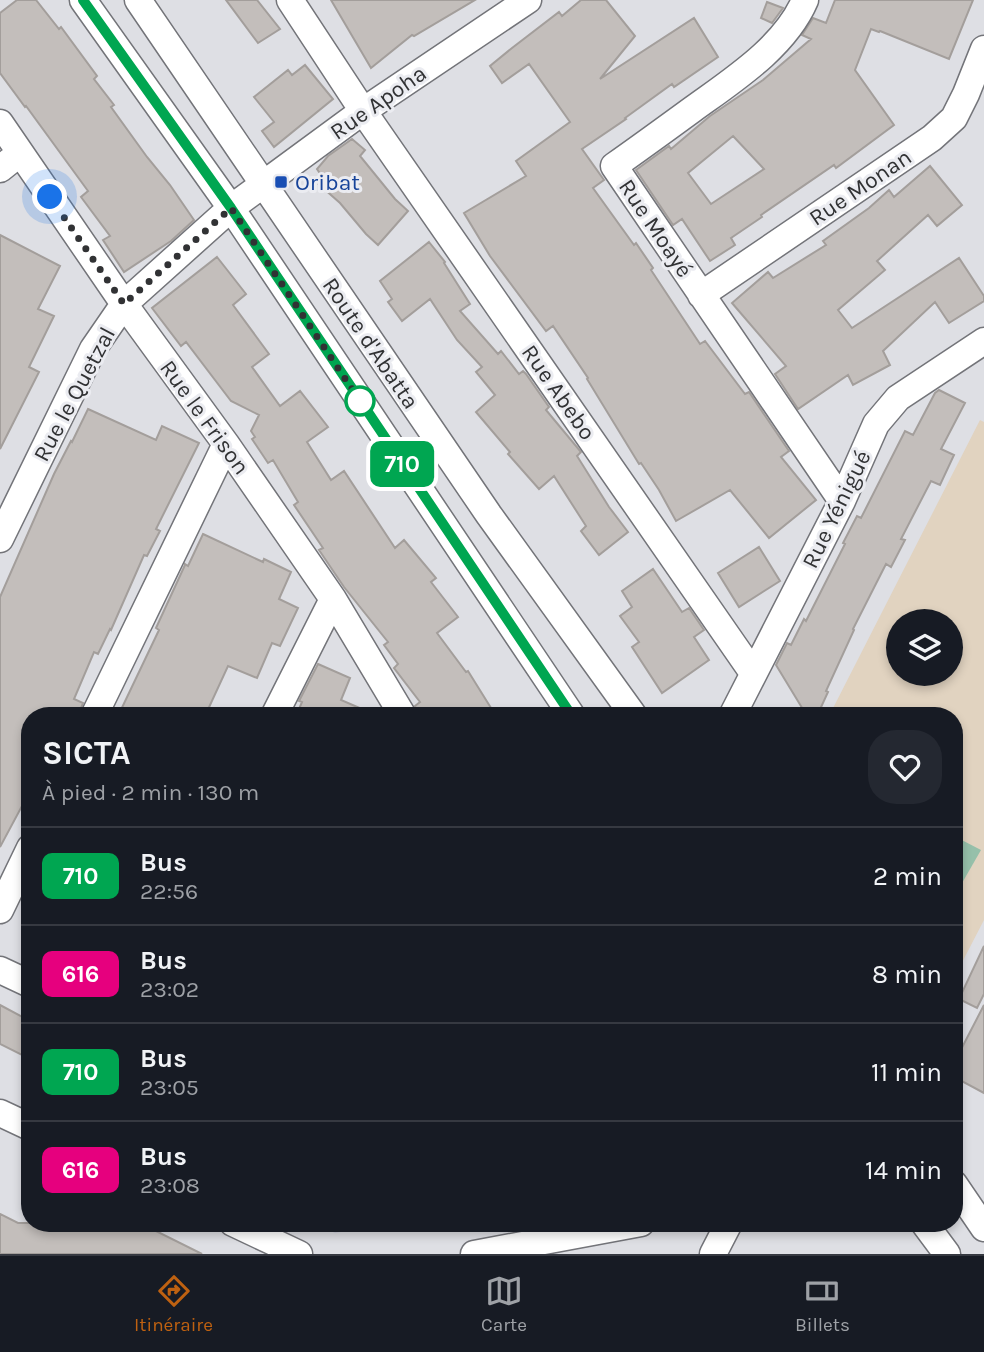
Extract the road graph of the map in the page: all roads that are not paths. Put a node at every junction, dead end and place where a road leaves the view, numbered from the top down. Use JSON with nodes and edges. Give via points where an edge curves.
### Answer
{"nodes":[{"id":1,"x":83,"y":0,"type":"edge"},
{"id":2,"x":138,"y":0,"type":"edge"},
{"id":3,"x":290,"y":0,"type":"edge"},
{"id":4,"x":528,"y":0,"type":"edge"},
{"id":5,"x":805,"y":0,"type":"edge"},
{"id":6,"x":984,"y":49,"type":"edge"},
{"id":7,"x":975,"y":99,"type":"edge"},
{"id":8,"x":363,"y":111,"type":"junction"},
{"id":9,"x":0,"y":122,"type":"edge"},
{"id":10,"x":10,"y":161,"type":"edge"},
{"id":11,"x":263,"y":184,"type":"junction"},
{"id":12,"x":231,"y":208,"type":"junction"},
{"id":13,"x":701,"y":295,"type":"junction"},
{"id":14,"x":124,"y":304,"type":"junction"},
{"id":15,"x":984,"y":341,"type":"edge"},
{"id":16,"x":226,"y":444,"type":"junction"},
{"id":17,"x":842,"y":501,"type":"junction"},
{"id":18,"x":0,"y":539,"type":"edge"},
{"id":19,"x":333,"y":599,"type":"junction"},
{"id":20,"x":753,"y":673,"type":"junction"},
{"id":21,"x":98,"y":707,"type":"edge"},
{"id":22,"x":279,"y":707,"type":"edge"},
{"id":23,"x":398,"y":707,"type":"edge"},
{"id":24,"x":566,"y":707,"type":"edge"},
{"id":25,"x":628,"y":707,"type":"edge"},
{"id":26,"x":736,"y":707,"type":"edge"},
{"id":27,"x":21,"y":867,"type":"edge"},
{"id":28,"x":0,"y":910,"type":"edge"},
{"id":29,"x":0,"y":970,"type":"edge"},
{"id":30,"x":21,"y":980,"type":"edge"},
{"id":31,"x":0,"y":1113,"type":"edge"},
{"id":32,"x":21,"y":1123,"type":"edge"},
{"id":33,"x":963,"y":1197,"type":"edge"},
{"id":34,"x":984,"y":1228,"type":"edge"},
{"id":35,"x":252,"y":1232,"type":"edge"},
{"id":36,"x":593,"y":1232,"type":"edge"},
{"id":37,"x":724,"y":1232,"type":"edge"},
{"id":38,"x":931,"y":1232,"type":"edge"},
{"id":39,"x":299,"y":1254,"type":"edge"},
{"id":40,"x":474,"y":1254,"type":"edge"},
{"id":41,"x":713,"y":1254,"type":"edge"},
{"id":42,"x":947,"y":1254,"type":"edge"}],
"edges":[{"from":1,"to":12,"type":"street","name":"Route d'Abatta"},
{"from":2,"to":11,"type":"street","name":"Route d'Abatta"},
{"from":3,"to":8,"type":"street","name":"Rue Abebo"},
{"from":4,"to":8,"type":"street","name":"Rue Apoha"},
{"from":5,"to":13,"type":"street","name":"Rue Moayé","via":[[773,46],[614,166]]},
{"from":6,"to":7,"type":"street","name":"Rue Monan"},
{"from":7,"to":13,"type":"street","name":"Rue Monan","via":[[932,138]]},
{"from":8,"to":11,"type":"street","name":"Rue Apoha"},
{"from":8,"to":20,"type":"street","name":"Rue Abebo"},
{"from":9,"to":10,"type":"street","name":"Rue le Frison"},
{"from":10,"to":14,"type":"street","name":"Rue le Frison"},
{"from":11,"to":12,"type":"street","name":"Rue Apoha"},
{"from":11,"to":25,"type":"street","name":"Route d'Abatta","via":[[489,515]]},
{"from":12,"to":14,"type":"street","name":"Rue le Quetzal"},
{"from":12,"to":24,"type":"street","name":"Route d'Abatta"},
{"from":13,"to":17,"type":"street","name":"Rue Moayé"},
{"from":14,"to":16,"type":"street","name":"Rue le Frison"},
{"from":14,"to":18,"type":"street","name":"Rue le Quetzal","via":[[93,349]]},
{"from":15,"to":17,"type":"street","name":"Rue Yénigué","via":[[898,398],[876,424]]},
{"from":16,"to":19,"type":"street","name":"Rue le Frison"},
{"from":16,"to":21,"type":"street"},
{"from":17,"to":20,"type":"street","name":"Rue Yénigué"},
{"from":19,"to":22,"type":"street"},
{"from":19,"to":23,"type":"street","name":"Rue le Frison"},
{"from":20,"to":26,"type":"street","name":"Rue Yénigué"},
{"from":27,"to":28,"type":"street"},
{"from":29,"to":30,"type":"street"},
{"from":31,"to":32,"type":"street"},
{"from":33,"to":34,"type":"street"},
{"from":35,"to":39,"type":"street"},
{"from":36,"to":40,"type":"street"},
{"from":37,"to":41,"type":"street"},
{"from":38,"to":42,"type":"street"}]}
